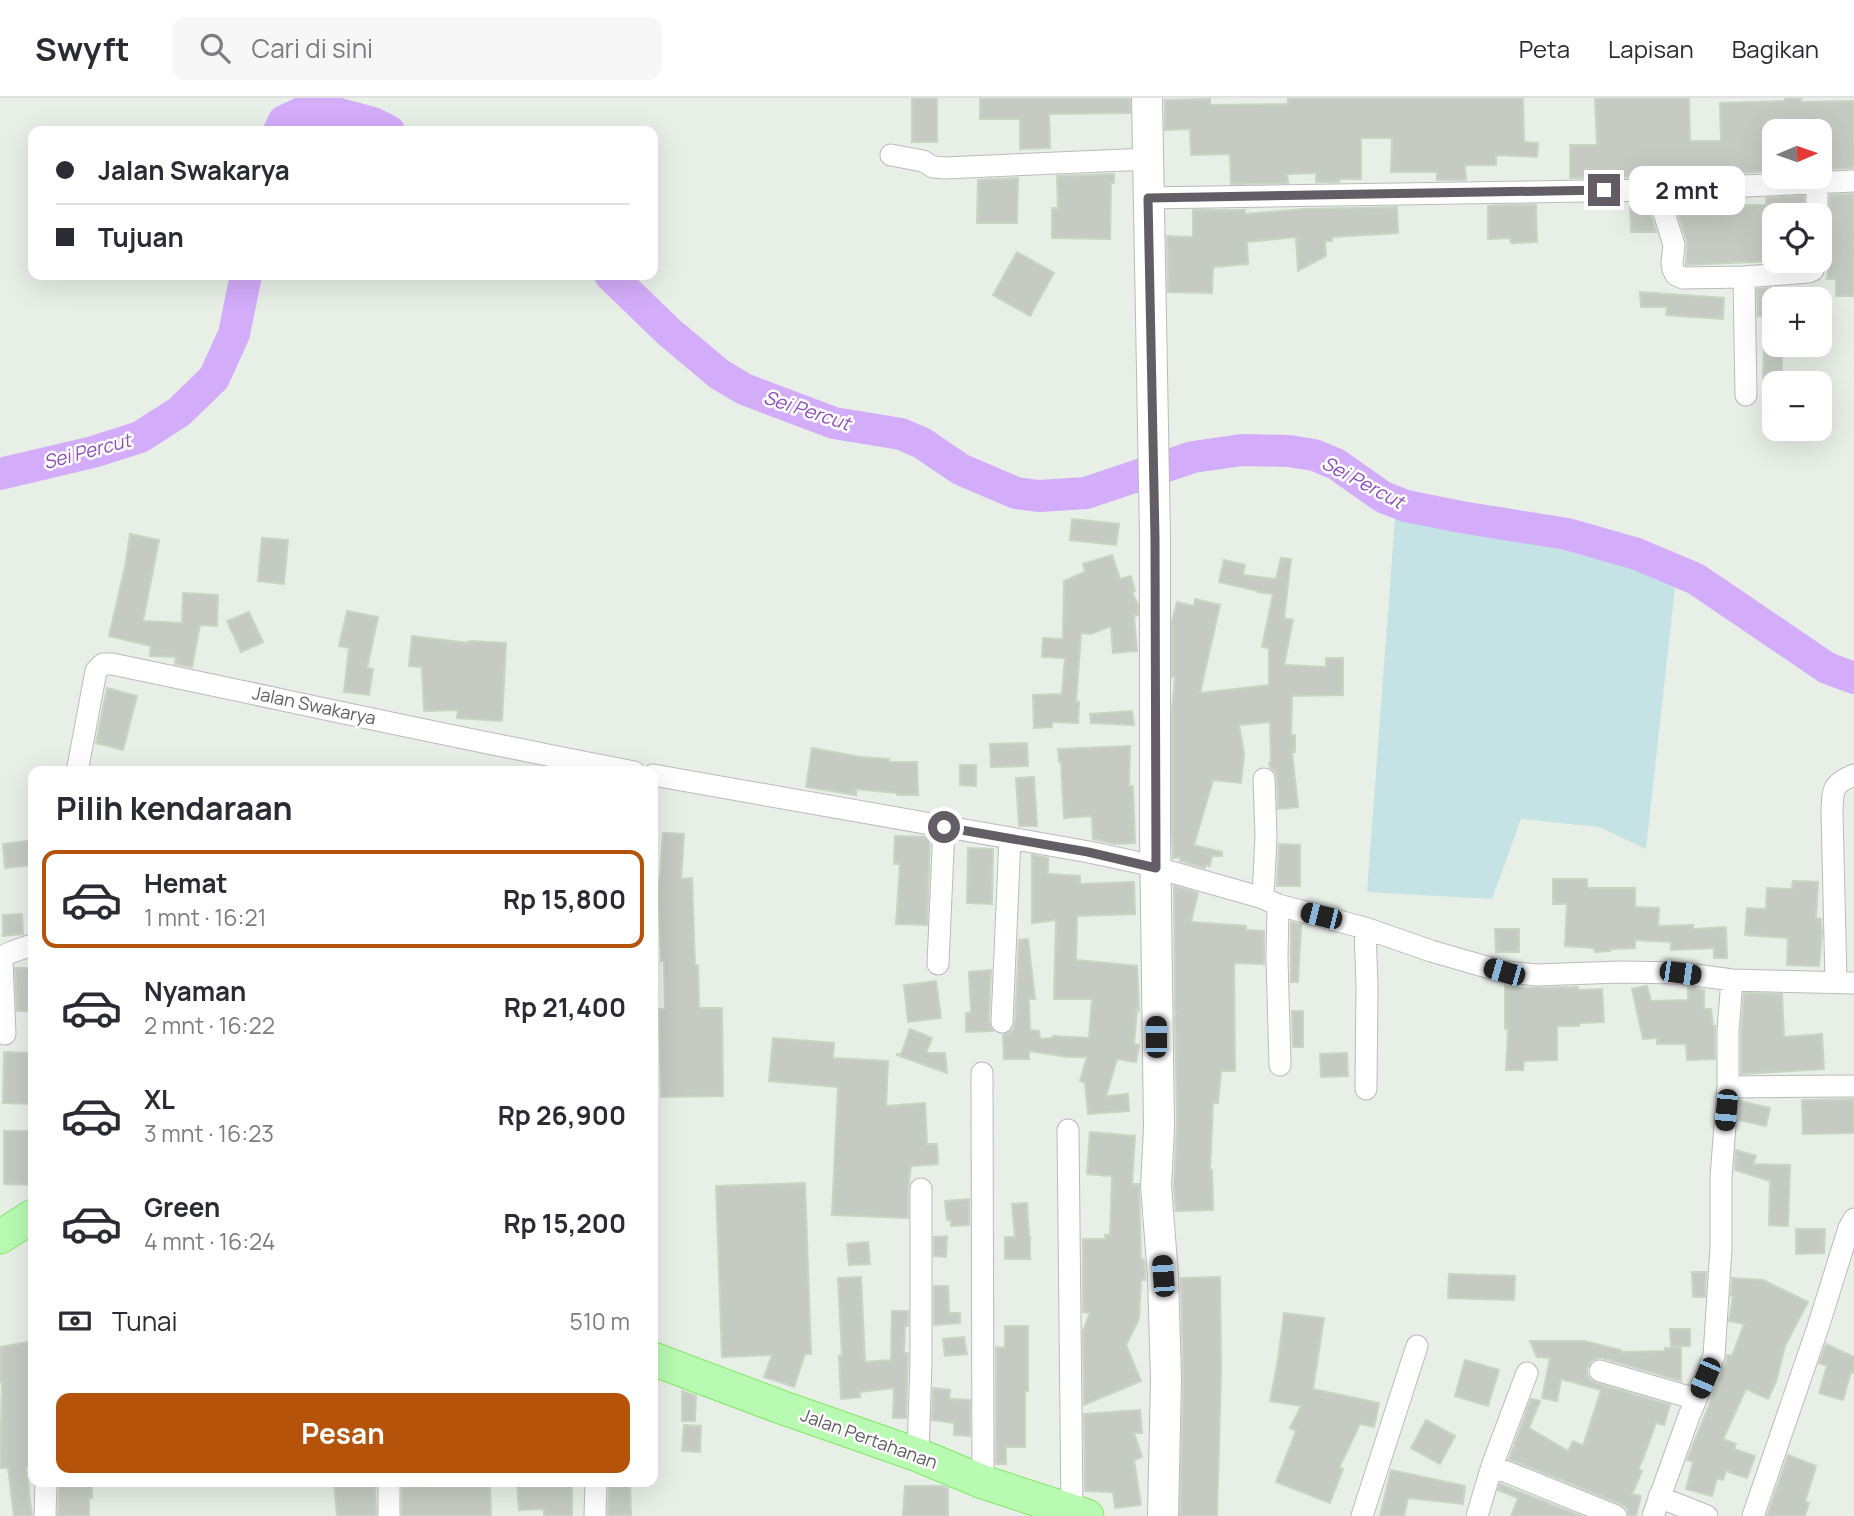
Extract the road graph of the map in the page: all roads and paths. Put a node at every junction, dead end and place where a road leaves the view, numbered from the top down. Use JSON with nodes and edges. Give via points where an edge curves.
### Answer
{"nodes":[{"id":1,"x":1147,"y":98,"type":"edge"},
{"id":2,"x":891,"y":155,"type":"dead end"},
{"id":3,"x":1148,"y":159,"type":"junction"},
{"id":4,"x":1854,"y":181,"type":"edge"},
{"id":5,"x":1832,"y":182,"type":"edge"},
{"id":6,"x":1762,"y":185,"type":"edge"},
{"id":7,"x":1657,"y":190,"type":"junction"},
{"id":8,"x":1148,"y":198,"type":"junction"},
{"id":9,"x":1795,"y":273,"type":"edge"},
{"id":10,"x":1744,"y":277,"type":"junction"},
{"id":11,"x":1746,"y":395,"type":"dead end"},
{"id":12,"x":78,"y":766,"type":"edge"},
{"id":13,"x":587,"y":766,"type":"edge"},
{"id":14,"x":1854,"y":775,"type":"edge"},
{"id":15,"x":658,"y":776,"type":"edge"},
{"id":16,"x":1264,"y":779,"type":"dead end"},
{"id":17,"x":944,"y":827,"type":"junction"},
{"id":18,"x":1010,"y":838,"type":"junction"},
{"id":19,"x":1156,"y":868,"type":"junction"},
{"id":20,"x":1271,"y":901,"type":"junction"},
{"id":21,"x":1365,"y":928,"type":"junction"},
{"id":22,"x":28,"y":945,"type":"edge"},
{"id":23,"x":938,"y":964,"type":"dead end"},
{"id":24,"x":1732,"y":980,"type":"junction"},
{"id":25,"x":1845,"y":983,"type":"edge"},
{"id":26,"x":1002,"y":1022,"type":"dead end"},
{"id":27,"x":5,"y":1034,"type":"dead end"},
{"id":28,"x":1280,"y":1065,"type":"dead end"},
{"id":29,"x":982,"y":1073,"type":"dead end"},
{"id":30,"x":1854,"y":1086,"type":"edge"},
{"id":31,"x":1728,"y":1087,"type":"junction"},
{"id":32,"x":1366,"y":1089,"type":"dead end"},
{"id":33,"x":1068,"y":1130,"type":"dead end"},
{"id":34,"x":921,"y":1189,"type":"dead end"},
{"id":35,"x":28,"y":1219,"type":"edge"},
{"id":36,"x":1854,"y":1219,"type":"edge"},
{"id":37,"x":0,"y":1237,"type":"edge"},
{"id":38,"x":1417,"y":1346,"type":"dead end"},
{"id":39,"x":658,"y":1361,"type":"edge"},
{"id":40,"x":1600,"y":1371,"type":"dead end"},
{"id":41,"x":1527,"y":1373,"type":"dead end"},
{"id":42,"x":1696,"y":1399,"type":"junction"},
{"id":43,"x":918,"y":1455,"type":"junction"},
{"id":44,"x":1492,"y":1466,"type":"junction"},
{"id":45,"x":983,"y":1482,"type":"junction"},
{"id":46,"x":46,"y":1487,"type":"edge"},
{"id":47,"x":389,"y":1487,"type":"edge"},
{"id":48,"x":596,"y":1487,"type":"edge"},
{"id":49,"x":1656,"y":1506,"type":"edge"},
{"id":50,"x":1079,"y":1514,"type":"edge"},
{"id":51,"x":45,"y":1516,"type":"edge"},
{"id":52,"x":389,"y":1516,"type":"edge"},
{"id":53,"x":596,"y":1516,"type":"edge"},
{"id":54,"x":1163,"y":1516,"type":"edge"},
{"id":55,"x":1362,"y":1516,"type":"edge"},
{"id":56,"x":1477,"y":1516,"type":"edge"},
{"id":57,"x":1616,"y":1516,"type":"edge"},
{"id":58,"x":1707,"y":1516,"type":"edge"},
{"id":59,"x":1753,"y":1516,"type":"edge"}],
"edges":[{"from":1,"to":3,"type":"street"},
{"from":2,"to":3,"type":"street","via":[[945,168]]},
{"from":3,"to":8,"type":"street"},
{"from":4,"to":5,"type":"street"},
{"from":6,"to":7,"type":"street"},
{"from":7,"to":8,"type":"street"},
{"from":7,"to":10,"type":"street","via":[[1674,245],[1676,275],[1688,279]]},
{"from":8,"to":19,"type":"street"},
{"from":9,"to":10,"type":"street"},
{"from":10,"to":11,"type":"street"},
{"from":12,"to":13,"type":"street","name":"Jalan Swakarya","via":[[96,671],[103,664]]},
{"from":14,"to":25,"type":"street","via":[[1840,780],[1833,790]]},
{"from":15,"to":17,"type":"street"},
{"from":16,"to":20,"type":"street"},
{"from":17,"to":18,"type":"street"},
{"from":17,"to":23,"type":"street"},
{"from":18,"to":19,"type":"street"},
{"from":18,"to":26,"type":"street"},
{"from":19,"to":20,"type":"street"},
{"from":19,"to":54,"type":"street","via":[[1156,1186],[1166,1380]]},
{"from":20,"to":21,"type":"street"},
{"from":20,"to":28,"type":"street"},
{"from":21,"to":24,"type":"street","via":[[1504,972],[1680,973]]},
{"from":21,"to":32,"type":"street"},
{"from":22,"to":27,"type":"street","via":[[2,961]]},
{"from":24,"to":25,"type":"street"},
{"from":24,"to":31,"type":"street"},
{"from":29,"to":45,"type":"street"},
{"from":30,"to":31,"type":"street"},
{"from":31,"to":42,"type":"street","via":[[1714,1356]]},
{"from":33,"to":50,"type":"street"},
{"from":34,"to":43,"type":"street"},
{"from":35,"to":37,"type":"main road"},
{"from":36,"to":59,"type":"street"},
{"from":38,"to":55,"type":"street"},
{"from":39,"to":43,"type":"main road","name":"Jalan Pertahanan"},
{"from":40,"to":42,"type":"street"},
{"from":41,"to":44,"type":"street"},
{"from":42,"to":49,"type":"street"},
{"from":43,"to":45,"type":"main road","name":"Jalan Pertahanan"},
{"from":44,"to":56,"type":"street"},
{"from":44,"to":57,"type":"street"},
{"from":45,"to":50,"type":"main road","name":"Jalan Pertahanan"},
{"from":46,"to":51,"type":"street"},
{"from":47,"to":52,"type":"street"},
{"from":48,"to":53,"type":"street"},
{"from":49,"to":58,"type":"street"}]}
